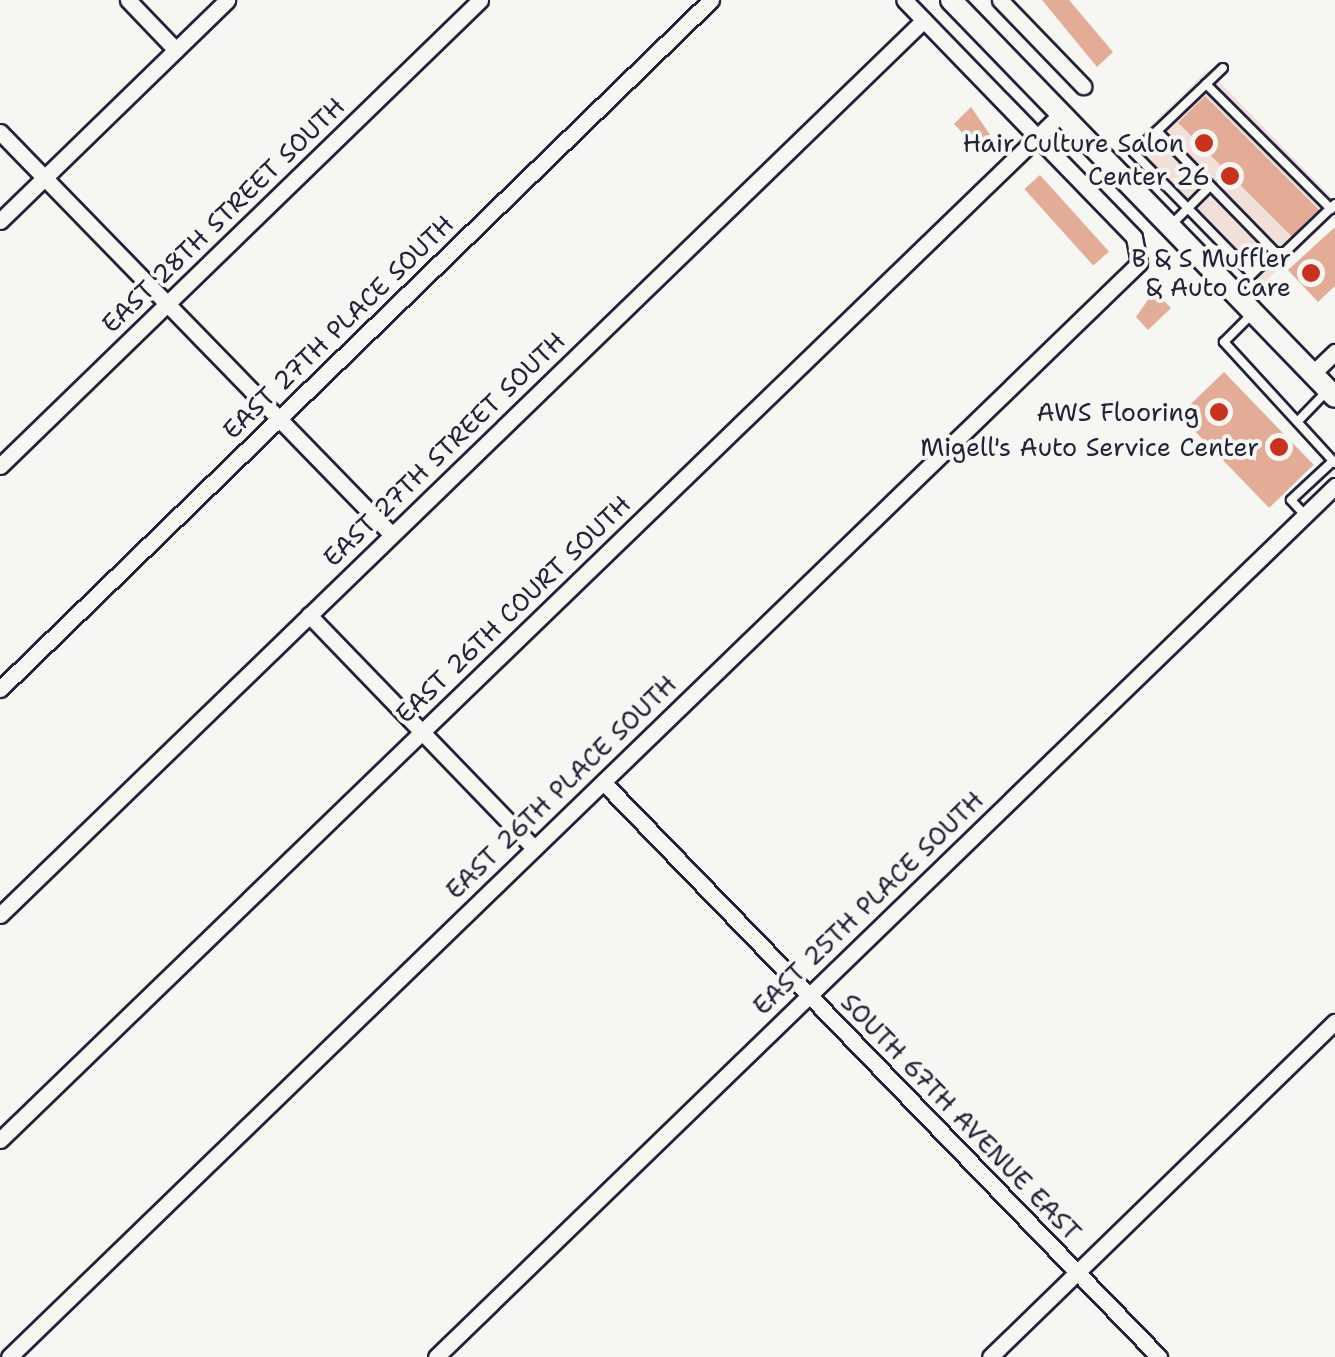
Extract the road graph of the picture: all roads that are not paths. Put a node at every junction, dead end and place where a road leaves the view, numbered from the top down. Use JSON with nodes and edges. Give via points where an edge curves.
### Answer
{"nodes":[{"id":1,"x":128,"y":0,"type":"edge"},
{"id":2,"x":227,"y":0,"type":"edge"},
{"id":3,"x":480,"y":0,"type":"edge"},
{"id":4,"x":711,"y":0,"type":"edge"},
{"id":5,"x":904,"y":0,"type":"edge"},
{"id":6,"x":951,"y":0,"type":"edge"},
{"id":7,"x":1000,"y":0,"type":"edge"},
{"id":8,"x":924,"y":20,"type":"junction"},
{"id":9,"x":176,"y":50,"type":"junction"},
{"id":10,"x":1223,"y":68,"type":"dead end"},
{"id":11,"x":1206,"y":84,"type":"junction"},
{"id":12,"x":1083,"y":86,"type":"dead end"},
{"id":13,"x":1061,"y":114,"type":"junction"},
{"id":14,"x":1157,"y":131,"type":"junction"},
{"id":15,"x":0,"y":132,"type":"edge"},
{"id":16,"x":1036,"y":138,"type":"junction"},
{"id":17,"x":44,"y":178,"type":"junction"},
{"id":18,"x":1210,"y":186,"type":"junction"},
{"id":19,"x":1333,"y":207,"type":"edge"},
{"id":20,"x":1187,"y":208,"type":"junction"},
{"id":21,"x":0,"y":220,"type":"edge"},
{"id":22,"x":1170,"y":226,"type":"junction"},
{"id":23,"x":1275,"y":252,"type":"junction"},
{"id":24,"x":1252,"y":274,"type":"junction"},
{"id":25,"x":1234,"y":292,"type":"junction"},
{"id":26,"x":168,"y":304,"type":"junction"},
{"id":27,"x":1253,"y":313,"type":"junction"},
{"id":28,"x":1335,"y":352,"type":"edge"},
{"id":29,"x":1312,"y":374,"type":"junction"},
{"id":30,"x":1332,"y":394,"type":"edge"},
{"id":31,"x":279,"y":419,"type":"junction"},
{"id":32,"x":1300,"y":419,"type":"junction"},
{"id":33,"x":1334,"y":462,"type":"edge"},
{"id":34,"x":0,"y":466,"type":"edge"},
{"id":35,"x":1335,"y":486,"type":"edge"},
{"id":36,"x":1305,"y":515,"type":"junction"},
{"id":37,"x":392,"y":535,"type":"junction"},
{"id":38,"x":309,"y":615,"type":"junction"},
{"id":39,"x":0,"y":689,"type":"edge"},
{"id":40,"x":422,"y":731,"type":"junction"},
{"id":41,"x":602,"y":782,"type":"junction"},
{"id":42,"x":534,"y":848,"type":"junction"},
{"id":43,"x":0,"y":914,"type":"edge"},
{"id":44,"x":808,"y":996,"type":"junction"},
{"id":45,"x":1335,"y":1022,"type":"edge"},
{"id":46,"x":0,"y":1140,"type":"edge"},
{"id":47,"x":1077,"y":1274,"type":"junction"},
{"id":48,"x":9,"y":1357,"type":"edge"},
{"id":49,"x":436,"y":1357,"type":"edge"},
{"id":50,"x":990,"y":1357,"type":"edge"},
{"id":51,"x":1159,"y":1357,"type":"edge"}],
"edges":[{"from":1,"to":9,"type":"street"},
{"from":2,"to":9,"type":"street"},
{"from":3,"to":26,"type":"street","name":"EAST 28TH STREET SOUTH"},
{"from":4,"to":31,"type":"street","name":"EAST 27TH PLACE SOUTH"},
{"from":5,"to":8,"type":"street"},
{"from":6,"to":13,"type":"main road"},
{"from":7,"to":12,"type":"street"},
{"from":8,"to":16,"type":"street"},
{"from":8,"to":37,"type":"street","name":"EAST 27TH STREET SOUTH"},
{"from":9,"to":17,"type":"street"},
{"from":10,"to":11,"type":"lane"},
{"from":11,"to":14,"type":"lane"},
{"from":11,"to":19,"type":"lane"},
{"from":13,"to":16,"type":"street","name":"EAST 26TH COURT SOUTH"},
{"from":13,"to":22,"type":"main road"},
{"from":14,"to":18,"type":"lane"},
{"from":14,"to":20,"type":"lane","via":[[1134,153]]},
{"from":15,"to":17,"type":"street"},
{"from":16,"to":40,"type":"street","name":"EAST 26TH COURT SOUTH"},
{"from":16,"to":41,"type":"street","name":"EAST 26TH PLACE SOUTH","via":[[1140,250],[1134,270]]},
{"from":17,"to":21,"type":"street"},
{"from":17,"to":26,"type":"street"},
{"from":18,"to":20,"type":"lane"},
{"from":18,"to":23,"type":"lane"},
{"from":19,"to":23,"type":"lane","via":[[1285,252]]},
{"from":20,"to":22,"type":"lane"},
{"from":20,"to":24,"type":"lane"},
{"from":22,"to":25,"type":"main road"},
{"from":23,"to":24,"type":"lane"},
{"from":24,"to":25,"type":"lane"},
{"from":25,"to":27,"type":"main road"},
{"from":26,"to":31,"type":"street"},
{"from":26,"to":34,"type":"street","name":"EAST 28TH STREET SOUTH"},
{"from":27,"to":29,"type":"main road"},
{"from":27,"to":32,"type":"lane","via":[[1224,342]]},
{"from":28,"to":29,"type":"street"},
{"from":29,"to":30,"type":"main road"},
{"from":30,"to":32,"type":"lane"},
{"from":31,"to":37,"type":"street"},
{"from":31,"to":39,"type":"street","name":"EAST 27TH PLACE SOUTH"},
{"from":32,"to":33,"type":"lane"},
{"from":33,"to":36,"type":"lane","via":[[1291,500]]},
{"from":35,"to":36,"type":"street","name":"EAST 25TH PLACE SOUTH"},
{"from":36,"to":44,"type":"street","name":"EAST 25TH PLACE SOUTH"},
{"from":37,"to":38,"type":"street","name":"EAST 27TH STREET SOUTH"},
{"from":38,"to":40,"type":"street"},
{"from":38,"to":43,"type":"street","name":"EAST 27TH STREET SOUTH"},
{"from":40,"to":42,"type":"street"},
{"from":40,"to":46,"type":"street","name":"EAST 26TH COURT SOUTH"},
{"from":41,"to":42,"type":"street","name":"EAST 26TH PLACE SOUTH"},
{"from":41,"to":44,"type":"street","name":"SOUTH 67TH AVENUE EAST"},
{"from":42,"to":48,"type":"street","name":"EAST 26TH PLACE SOUTH"},
{"from":44,"to":47,"type":"street","name":"SOUTH 67TH AVENUE EAST"},
{"from":44,"to":49,"type":"street","name":"EAST 25TH PLACE SOUTH"},
{"from":45,"to":47,"type":"street"},
{"from":47,"to":50,"type":"street"},
{"from":47,"to":51,"type":"street","name":"SOUTH 67TH AVENUE EAST"}]}
